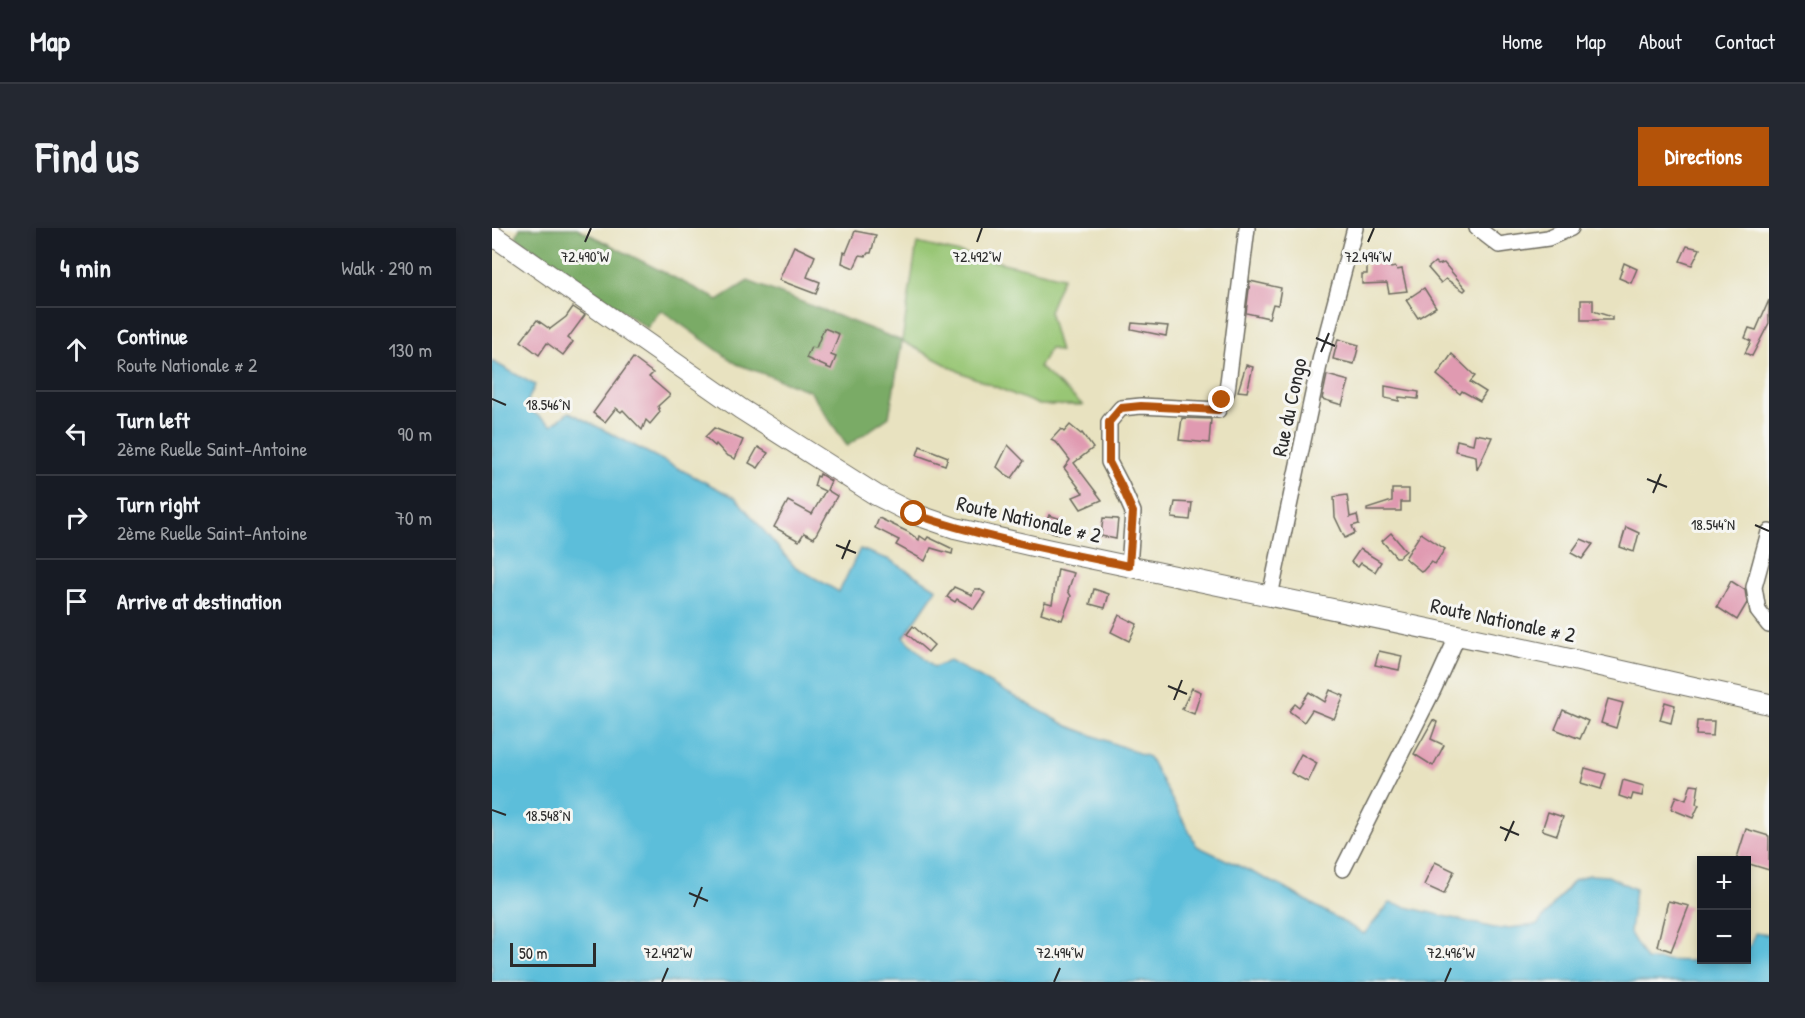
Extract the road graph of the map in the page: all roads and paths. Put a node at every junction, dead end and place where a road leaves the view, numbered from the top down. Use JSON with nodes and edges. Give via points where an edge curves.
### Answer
{"nodes":[{"id":1,"x":1247,"y":228,"type":"edge"},
{"id":2,"x":1354,"y":228,"type":"edge"},
{"id":3,"x":1477,"y":228,"type":"edge"},
{"id":4,"x":1571,"y":228,"type":"edge"},
{"id":5,"x":492,"y":235,"type":"edge"},
{"id":6,"x":1769,"y":532,"type":"edge"},
{"id":7,"x":1129,"y":566,"type":"junction"},
{"id":8,"x":1270,"y":596,"type":"junction"},
{"id":9,"x":1769,"y":625,"type":"edge"},
{"id":10,"x":1458,"y":635,"type":"junction"},
{"id":11,"x":1769,"y":704,"type":"edge"},
{"id":12,"x":1343,"y":869,"type":"dead end"}],
"edges":[{"from":1,"to":7,"type":"street","via":[[1227,391],[1218,410],[1121,408],[1109,422],[1109,462],[1133,512]]},
{"from":2,"to":8,"type":"street","name":"Rue du Congo","via":[[1321,356]]},
{"from":3,"to":4,"type":"street","via":[[1499,245],[1548,238]]},
{"from":5,"to":7,"type":"main road","name":"Route Nationale # 2","via":[[741,409],[876,495],[955,528]]},
{"from":6,"to":9,"type":"street","via":[[1755,587],[1758,611]]},
{"from":7,"to":8,"type":"main road","name":"Route Nationale # 2"},
{"from":8,"to":10,"type":"main road","name":"Route Nationale # 2"},
{"from":10,"to":11,"type":"main road","name":"Route Nationale # 2"},
{"from":10,"to":12,"type":"street"}]}
